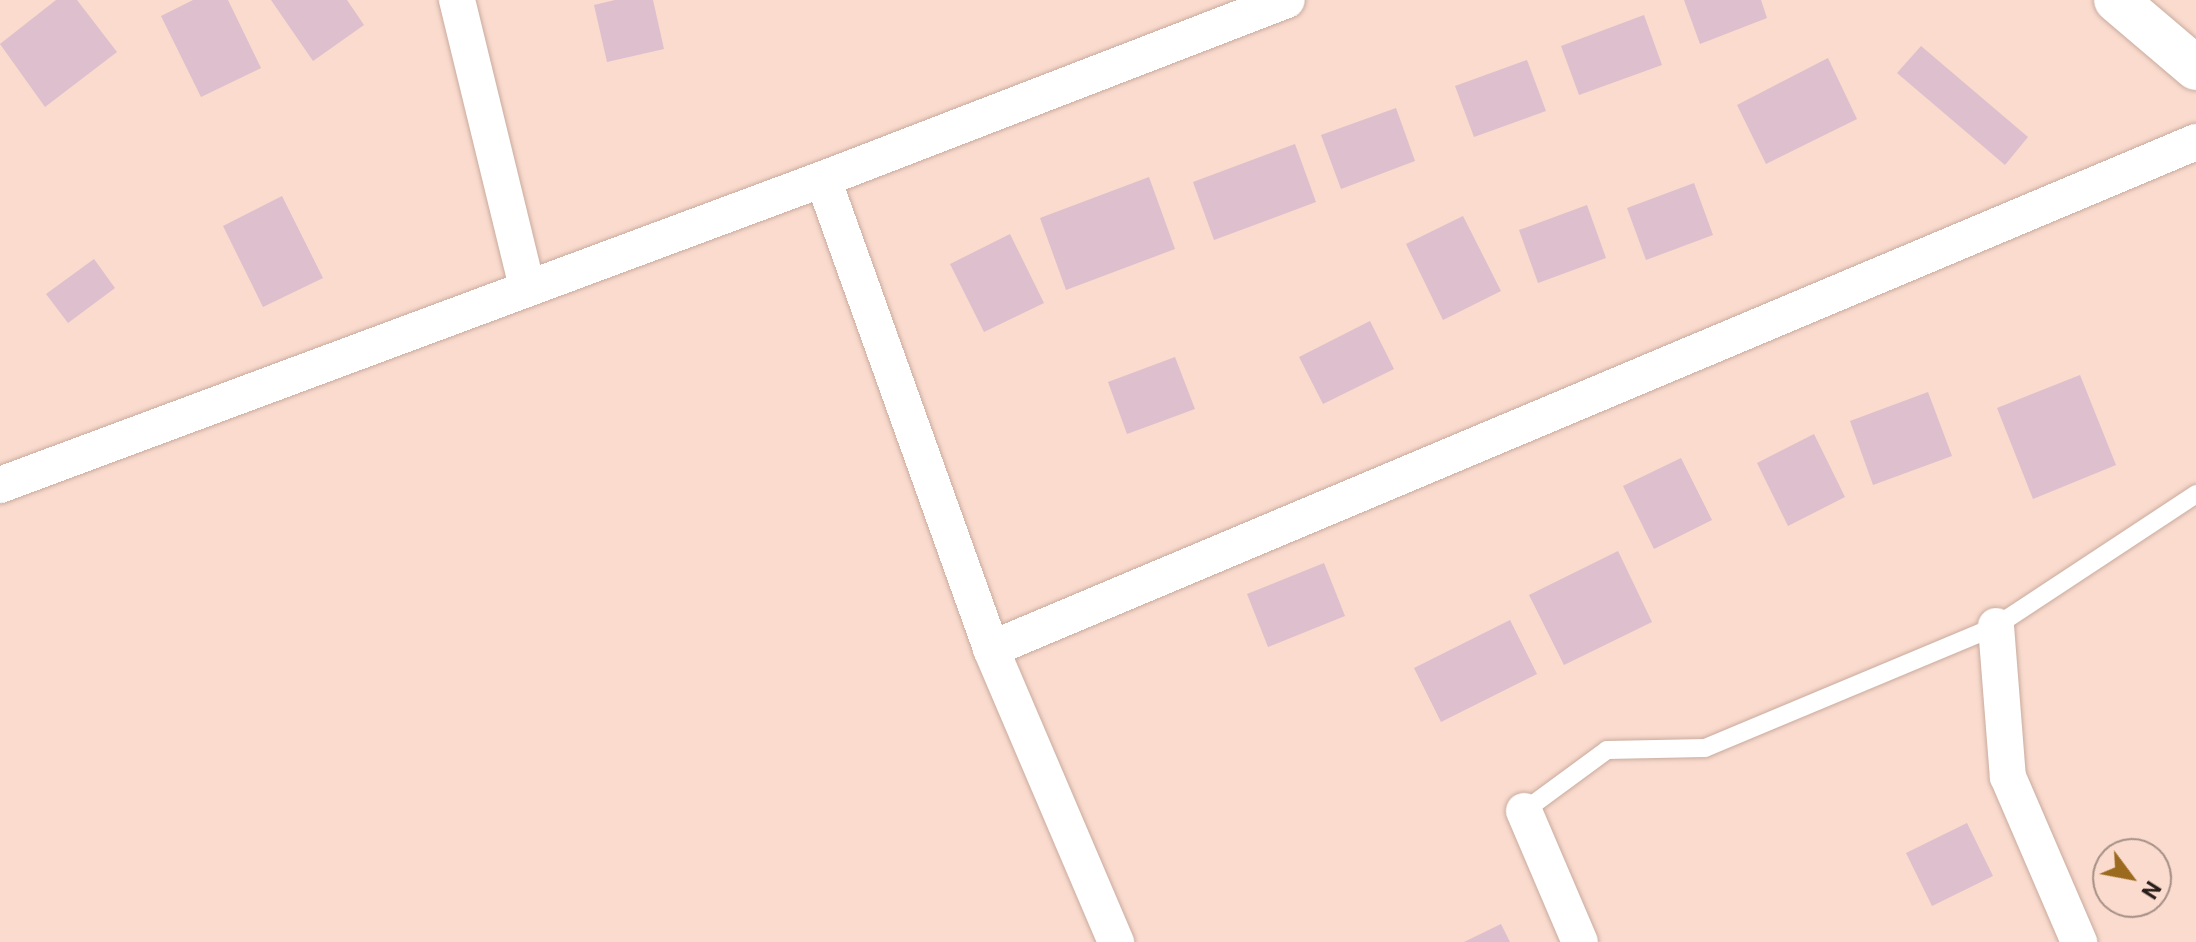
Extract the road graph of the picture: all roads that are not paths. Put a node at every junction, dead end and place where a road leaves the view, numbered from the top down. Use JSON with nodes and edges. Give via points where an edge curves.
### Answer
{"nodes":[{"id":1,"x":457,"y":0,"type":"edge"},
{"id":2,"x":1287,"y":0,"type":"edge"},
{"id":3,"x":2116,"y":0,"type":"edge"},
{"id":4,"x":2196,"y":68,"type":"edge"},
{"id":5,"x":2196,"y":142,"type":"edge"},
{"id":6,"x":823,"y":179,"type":"junction"},
{"id":7,"x":527,"y":288,"type":"junction"},
{"id":8,"x":0,"y":485,"type":"edge"},
{"id":9,"x":2196,"y":494,"type":"edge"},
{"id":10,"x":1996,"y":626,"type":"junction"},
{"id":11,"x":991,"y":649,"type":"junction"},
{"id":12,"x":1524,"y":811,"type":"joint"},
{"id":13,"x":1116,"y":942,"type":"edge"},
{"id":14,"x":1580,"y":942,"type":"edge"},
{"id":15,"x":2079,"y":942,"type":"edge"}],
"edges":[{"from":1,"to":7,"type":"street"},
{"from":2,"to":6,"type":"street"},
{"from":3,"to":4,"type":"street"},
{"from":5,"to":11,"type":"street"},
{"from":6,"to":7,"type":"street"},
{"from":6,"to":11,"type":"street"},
{"from":7,"to":8,"type":"street"},
{"from":9,"to":10,"type":"lane"},
{"from":10,"to":12,"type":"lane","via":[[1705,748],[1607,750]]},
{"from":10,"to":15,"type":"street","via":[[2008,777]]},
{"from":11,"to":13,"type":"street"},
{"from":12,"to":14,"type":"street"}]}
